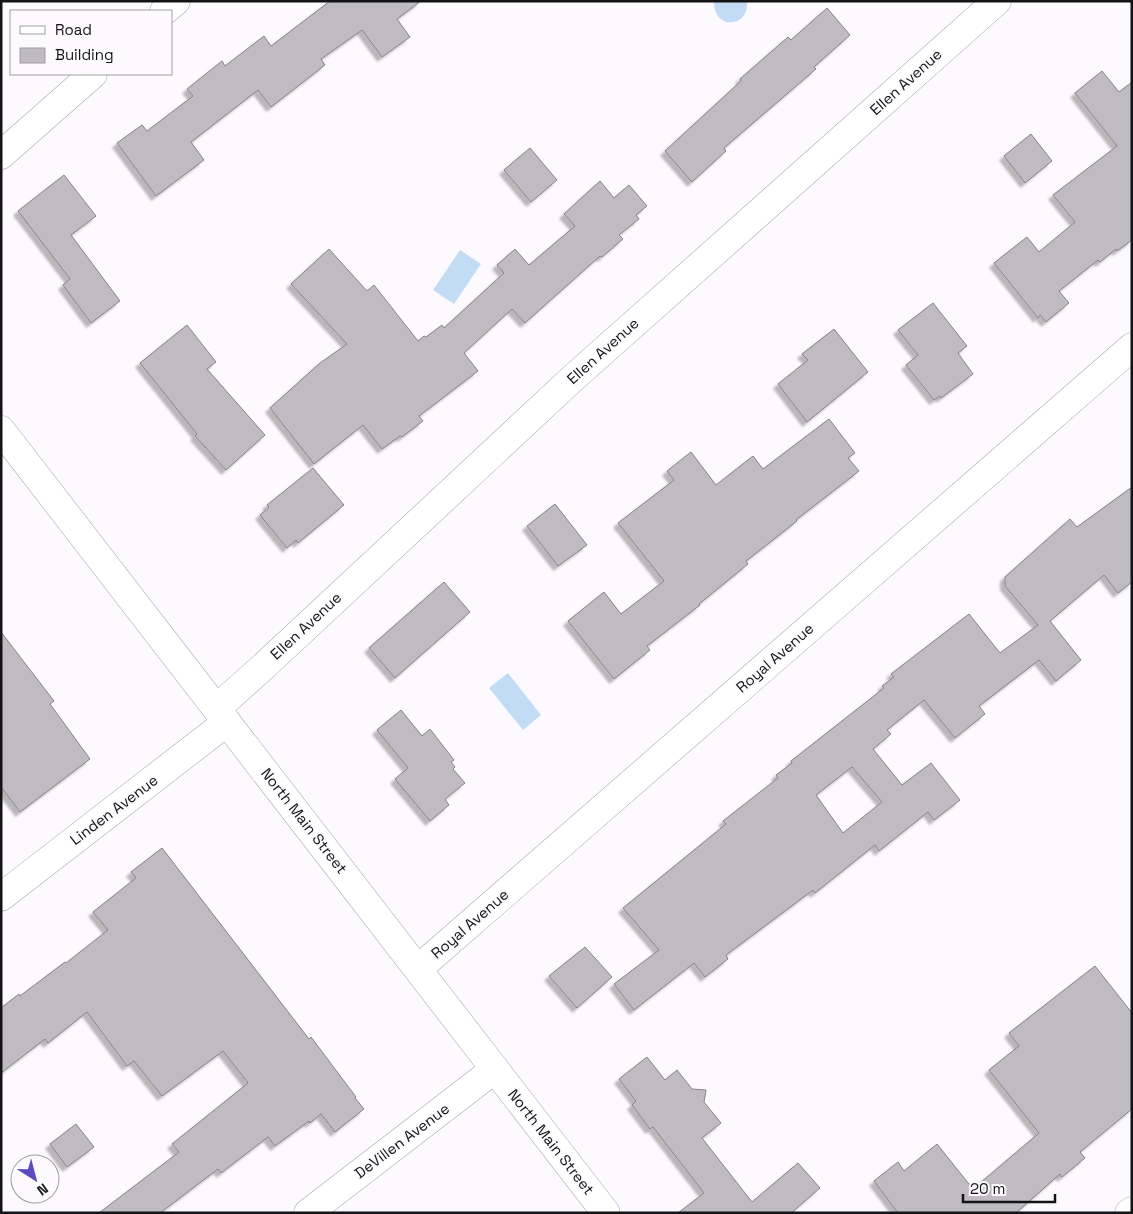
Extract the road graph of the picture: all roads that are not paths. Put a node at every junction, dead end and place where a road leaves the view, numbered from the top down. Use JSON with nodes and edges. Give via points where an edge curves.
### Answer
{"nodes":[{"id":1,"x":176,"y":1,"type":"edge"},
{"id":2,"x":997,"y":1,"type":"edge"},
{"id":3,"x":165,"y":10,"type":"edge"},
{"id":4,"x":92,"y":75,"type":"edge"},
{"id":5,"x":1,"y":155,"type":"edge"},
{"id":6,"x":1132,"y":347,"type":"edge"},
{"id":7,"x":1,"y":430,"type":"edge"},
{"id":8,"x":222,"y":715,"type":"junction"},
{"id":9,"x":1,"y":897,"type":"edge"},
{"id":10,"x":418,"y":969,"type":"junction"},
{"id":11,"x":495,"y":1069,"type":"junction"},
{"id":12,"x":308,"y":1213,"type":"edge"},
{"id":13,"x":606,"y":1213,"type":"edge"}],
"edges":[{"from":1,"to":3,"type":"street"},
{"from":2,"to":8,"type":"street","name":"Ellen Avenue","via":[[572,379],[263,667]]},
{"from":4,"to":5,"type":"street"},
{"from":6,"to":10,"type":"street","name":"Royal Avenue"},
{"from":7,"to":8,"type":"street","name":"North Main Street"},
{"from":8,"to":9,"type":"street","name":"Linden Avenue"},
{"from":8,"to":10,"type":"street","name":"North Main Street"},
{"from":10,"to":11,"type":"street","name":"North Main Street"},
{"from":11,"to":12,"type":"street","name":"DeVillen Avenue"},
{"from":11,"to":13,"type":"street","name":"North Main Street"}]}
